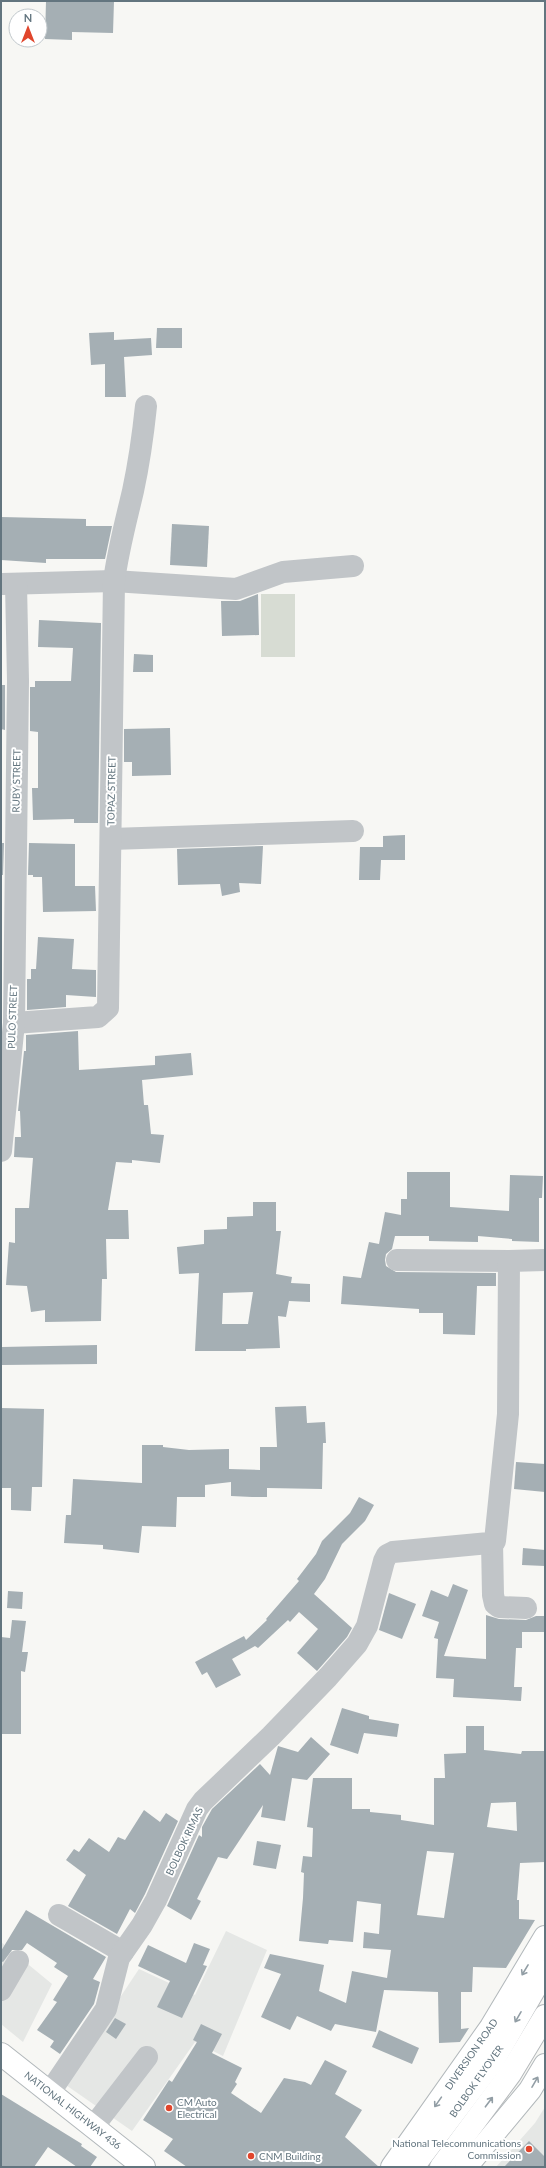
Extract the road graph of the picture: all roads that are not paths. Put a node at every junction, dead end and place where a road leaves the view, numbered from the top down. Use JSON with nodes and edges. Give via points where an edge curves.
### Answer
{"nodes":[{"id":1,"x":146,"y":406,"type":"dead end"},
{"id":2,"x":353,"y":566,"type":"dead end"},
{"id":3,"x":114,"y":581,"type":"junction"},
{"id":4,"x":8,"y":584,"type":"edge"},
{"id":5,"x":9,"y":681,"type":"edge"},
{"id":6,"x":353,"y":831,"type":"dead end"},
{"id":7,"x":110,"y":839,"type":"junction"},
{"id":8,"x":7,"y":978,"type":"edge"},
{"id":9,"x":14,"y":1023,"type":"junction"},
{"id":10,"x":1,"y":1151,"type":"edge"},
{"id":11,"x":397,"y":1260,"type":"dead end"},
{"id":12,"x":545,"y":1260,"type":"edge"},
{"id":13,"x":509,"y":1261,"type":"junction"},
{"id":14,"x":492,"y":1542,"type":"junction"},
{"id":15,"x":526,"y":1608,"type":"dead end"},
{"id":16,"x":59,"y":1915,"type":"dead end"},
{"id":17,"x":545,"y":1937,"type":"edge"},
{"id":18,"x":123,"y":1952,"type":"junction"},
{"id":19,"x":18,"y":1961,"type":"dead end"},
{"id":20,"x":545,"y":1971,"type":"edge"},
{"id":21,"x":1,"y":1990,"type":"edge"},
{"id":22,"x":545,"y":2016,"type":"edge"},
{"id":23,"x":1,"y":2054,"type":"edge"},
{"id":24,"x":147,"y":2057,"type":"dead end"},
{"id":25,"x":545,"y":2065,"type":"edge"},
{"id":26,"x":50,"y":2092,"type":"junction"},
{"id":27,"x":93,"y":2127,"type":"junction"},
{"id":28,"x":144,"y":2167,"type":"edge"},
{"id":29,"x":392,"y":2167,"type":"edge"},
{"id":30,"x":413,"y":2167,"type":"edge"},
{"id":31,"x":441,"y":2167,"type":"edge"},
{"id":32,"x":466,"y":2167,"type":"edge"}],
"edges":[{"from":1,"to":3,"type":"street","name":"TOPAZ STREET","via":[[142,441],[120,540]]},
{"from":2,"to":3,"type":"street","via":[[283,572],[236,589]]},
{"from":3,"to":4,"type":"street"},
{"from":3,"to":7,"type":"street","name":"TOPAZ STREET"},
{"from":4,"to":5,"type":"street","name":"RUBY STREET"},
{"from":5,"to":8,"type":"street","name":"RUBY STREET"},
{"from":6,"to":7,"type":"street"},
{"from":7,"to":9,"type":"street","name":"TOPAZ STREET","via":[[108,1008],[98,1017]]},
{"from":8,"to":9,"type":"street","name":"PULO STREET"},
{"from":9,"to":10,"type":"street","name":"PULO STREET"},
{"from":11,"to":13,"type":"street"},
{"from":12,"to":13,"type":"street"},
{"from":13,"to":14,"type":"street","via":[[508,1414],[496,1537]]},
{"from":14,"to":15,"type":"street","via":[[495,1604],[499,1607]]},
{"from":14,"to":18,"type":"street","name":"BOLBOK RIMAS","via":[[394,1552],[387,1555],[367,1626],[357,1644],[271,1736],[203,1801],[194,1815],[153,1905]]},
{"from":16,"to":18,"type":"street"},
{"from":17,"to":29,"type":"main road","name":"DIVERSION ROAD","one_way":true,"via":[[491,2027]]},
{"from":18,"to":26,"type":"street","name":"BOLBOK RIMAS","via":[[115,1969],[106,2009]]},
{"from":19,"to":21,"type":"street"},
{"from":20,"to":30,"type":"main road","name":"BOLBOK FLYOVER","one_way":true,"via":[[493,2061]]},
{"from":31,"to":22,"type":"main road","one_way":true,"via":[[510,2074]]},
{"from":23,"to":26,"type":"main road","name":"NATIONAL HIGHWAY 436"},
{"from":24,"to":27,"type":"street"},
{"from":32,"to":25,"type":"main road","one_way":true,"via":[[530,2090]]},
{"from":26,"to":27,"type":"main road","name":"NATIONAL HIGHWAY 436"},
{"from":27,"to":28,"type":"main road","name":"NATIONAL HIGHWAY 436"}]}
